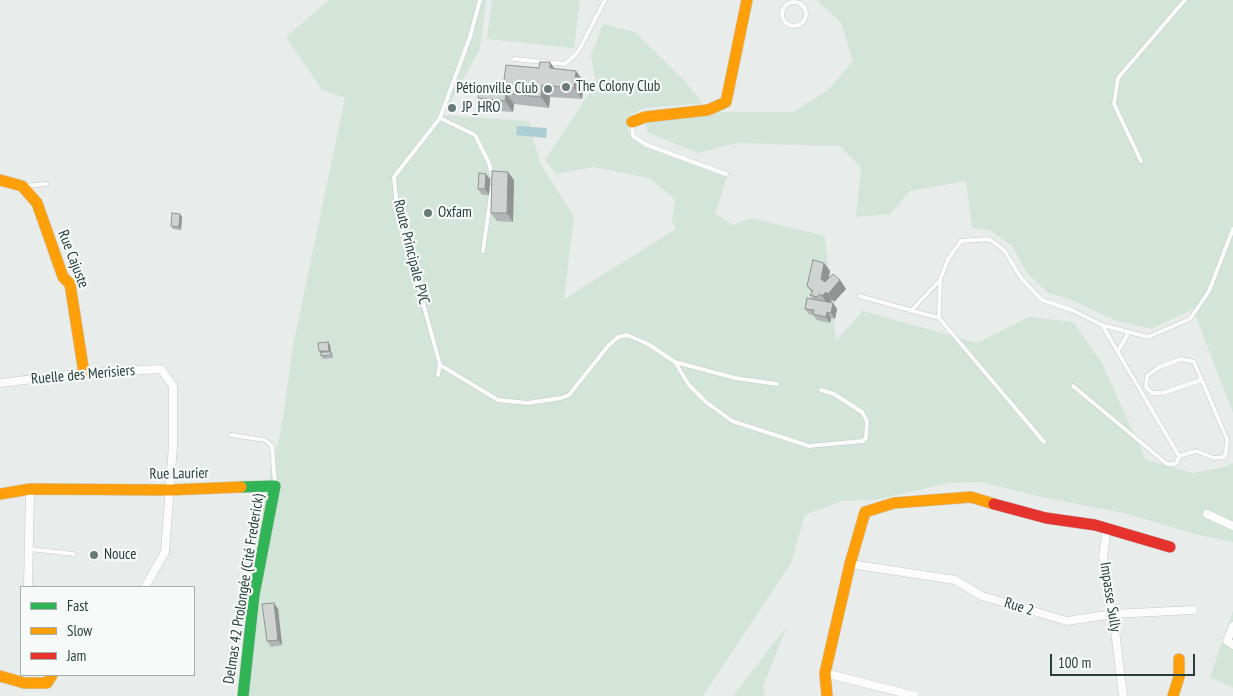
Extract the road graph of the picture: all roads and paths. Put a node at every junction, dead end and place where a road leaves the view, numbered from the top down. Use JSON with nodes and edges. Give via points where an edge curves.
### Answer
{"nodes":[{"id":1,"x":480,"y":0,"type":"edge"},
{"id":2,"x":605,"y":0,"type":"edge"},
{"id":3,"x":747,"y":0,"type":"edge"},
{"id":4,"x":791,"y":0,"type":"edge"},
{"id":5,"x":1185,"y":0,"type":"edge"},
{"id":6,"x":514,"y":59,"type":"dead end"},
{"id":7,"x":440,"y":118,"type":"junction"},
{"id":8,"x":632,"y":122,"type":"joint"},
{"id":9,"x":1141,"y":161,"type":"dead end"},
{"id":10,"x":726,"y":174,"type":"dead end"},
{"id":11,"x":0,"y":180,"type":"edge"},
{"id":12,"x":47,"y":184,"type":"dead end"},
{"id":13,"x":22,"y":186,"type":"junction"},
{"id":14,"x":1233,"y":229,"type":"edge"},
{"id":15,"x":483,"y":251,"type":"dead end"},
{"id":16,"x":940,"y":280,"type":"junction"},
{"id":17,"x":859,"y":296,"type":"dead end"},
{"id":18,"x":911,"y":310,"type":"junction"},
{"id":19,"x":940,"y":318,"type":"junction"},
{"id":20,"x":1102,"y":325,"type":"junction"},
{"id":21,"x":1129,"y":332,"type":"junction"},
{"id":22,"x":1118,"y":351,"type":"junction"},
{"id":23,"x":675,"y":362,"type":"junction"},
{"id":24,"x":440,"y":365,"type":"junction"},
{"id":25,"x":84,"y":373,"type":"junction"},
{"id":26,"x":438,"y":375,"type":"dead end"},
{"id":27,"x":1201,"y":380,"type":"junction"},
{"id":28,"x":0,"y":382,"type":"edge"},
{"id":29,"x":776,"y":384,"type":"dead end"},
{"id":30,"x":1073,"y":386,"type":"dead end"},
{"id":31,"x":821,"y":390,"type":"dead end"},
{"id":32,"x":231,"y":435,"type":"dead end"},
{"id":33,"x":1044,"y":442,"type":"dead end"},
{"id":34,"x":1179,"y":456,"type":"junction"},
{"id":35,"x":275,"y":486,"type":"junction"},
{"id":36,"x":30,"y":489,"type":"junction"},
{"id":37,"x":170,"y":490,"type":"junction"},
{"id":38,"x":0,"y":494,"type":"edge"},
{"id":39,"x":1207,"y":514,"type":"dead end"},
{"id":40,"x":1233,"y":526,"type":"edge"},
{"id":41,"x":1107,"y":528,"type":"junction"},
{"id":42,"x":1170,"y":547,"type":"dead end"},
{"id":43,"x":30,"y":550,"type":"junction"},
{"id":44,"x":74,"y":554,"type":"dead end"},
{"id":45,"x":850,"y":564,"type":"junction"},
{"id":46,"x":28,"y":586,"type":"edge"},
{"id":47,"x":146,"y":586,"type":"edge"},
{"id":48,"x":1193,"y":610,"type":"dead end"},
{"id":49,"x":1113,"y":614,"type":"junction"},
{"id":50,"x":1233,"y":626,"type":"edge"},
{"id":51,"x":1233,"y":645,"type":"edge"},
{"id":52,"x":1179,"y":659,"type":"dead end"},
{"id":53,"x":825,"y":673,"type":"junction"},
{"id":54,"x":0,"y":676,"type":"edge"},
{"id":55,"x":49,"y":679,"type":"edge"},
{"id":56,"x":243,"y":696,"type":"edge"},
{"id":57,"x":827,"y":696,"type":"edge"},
{"id":58,"x":915,"y":696,"type":"edge"},
{"id":59,"x":1123,"y":696,"type":"edge"},
{"id":60,"x":1173,"y":696,"type":"edge"}],
"edges":[{"from":1,"to":7,"type":"lane","name":"Route Principale PVC"},
{"from":2,"to":6,"type":"lane","via":[[578,52],[565,64]]},
{"from":3,"to":8,"type":"street","via":[[726,102],[708,110],[645,117]]},
{"from":4,"to":4,"type":"lane","via":[[784,9],[783,18],[788,24],[797,25],[805,21],[807,12],[802,5]]},
{"from":5,"to":9,"type":"lane","via":[[1118,78],[1114,104]]},
{"from":7,"to":15,"type":"lane","via":[[475,135],[492,171]]},
{"from":7,"to":24,"type":"lane","name":"Route Principale PVC","via":[[394,177],[397,208]]},
{"from":8,"to":10,"type":"lane","via":[[633,136],[647,145]]},
{"from":11,"to":13,"type":"street"},
{"from":12,"to":13,"type":"lane"},
{"from":13,"to":25,"type":"street","name":"Rue Cajuste","via":[[37,203],[63,277],[70,284]]},
{"from":14,"to":21,"type":"lane","via":[[1209,291],[1190,319],[1148,336]]},
{"from":16,"to":18,"type":"lane"},
{"from":16,"to":19,"type":"lane"},
{"from":16,"to":20,"type":"lane","via":[[948,259],[961,241],[989,239],[1004,250],[1021,278],[1042,300]]},
{"from":17,"to":18,"type":"lane"},
{"from":18,"to":19,"type":"lane"},
{"from":19,"to":33,"type":"lane"},
{"from":20,"to":21,"type":"lane"},
{"from":20,"to":22,"type":"lane"},
{"from":21,"to":22,"type":"lane"},
{"from":22,"to":34,"type":"lane"},
{"from":23,"to":24,"type":"lane","via":[[648,344],[627,335],[618,337],[569,395],[528,403],[498,400]]},
{"from":23,"to":29,"type":"lane","via":[[735,378]]},
{"from":23,"to":31,"type":"lane","via":[[689,385],[732,421],[809,446],[863,442],[867,421],[862,412],[834,394]]},
{"from":24,"to":26,"type":"lane","name":"Route Principale PVC"},
{"from":25,"to":28,"type":"street","name":"Ruelle des Merisiers"},
{"from":25,"to":37,"type":"street","name":"Ruelle des Merisiers","via":[[161,369],[173,386]]},
{"from":27,"to":27,"type":"lane","via":[[1194,362],[1181,359],[1159,367],[1147,376],[1146,387],[1152,392],[1163,393]]},
{"from":27,"to":34,"type":"lane","via":[[1227,439],[1226,453],[1218,458],[1196,451]]},
{"from":30,"to":34,"type":"lane","via":[[1167,464],[1178,462]]},
{"from":32,"to":35,"type":"lane","via":[[265,440],[272,446]]},
{"from":35,"to":37,"type":"street","name":"Rue Laurier"},
{"from":35,"to":56,"type":"street","name":"Delmas 42 Prolongée (Cité Frederick)","via":[[254,595]]},
{"from":36,"to":37,"type":"street","name":"Rue Laurier"},
{"from":36,"to":38,"type":"street","name":"Rue Laurier"},
{"from":36,"to":43,"type":"street"},
{"from":37,"to":47,"type":"street","via":[[165,552]]},
{"from":39,"to":40,"type":"street"},
{"from":41,"to":42,"type":"street"},
{"from":41,"to":45,"type":"street","via":[[1046,518],[971,497],[894,503],[865,512]]},
{"from":41,"to":49,"type":"street","name":"Impasse Sully","via":[[1103,556]]},
{"from":43,"to":44,"type":"lane"},
{"from":43,"to":46,"type":"street"},
{"from":45,"to":49,"type":"street","name":"Rue 2","via":[[955,580],[982,596],[1067,622]]},
{"from":45,"to":53,"type":"street"},
{"from":48,"to":49,"type":"street","name":"Rue 2"},
{"from":49,"to":59,"type":"street","name":"Impasse Sully"},
{"from":50,"to":51,"type":"street","via":[[1227,641]]},
{"from":52,"to":60,"type":"street","via":[[1179,677]]},
{"from":53,"to":57,"type":"street"},
{"from":53,"to":58,"type":"street"},
{"from":54,"to":55,"type":"street","via":[[24,682]]}]}
